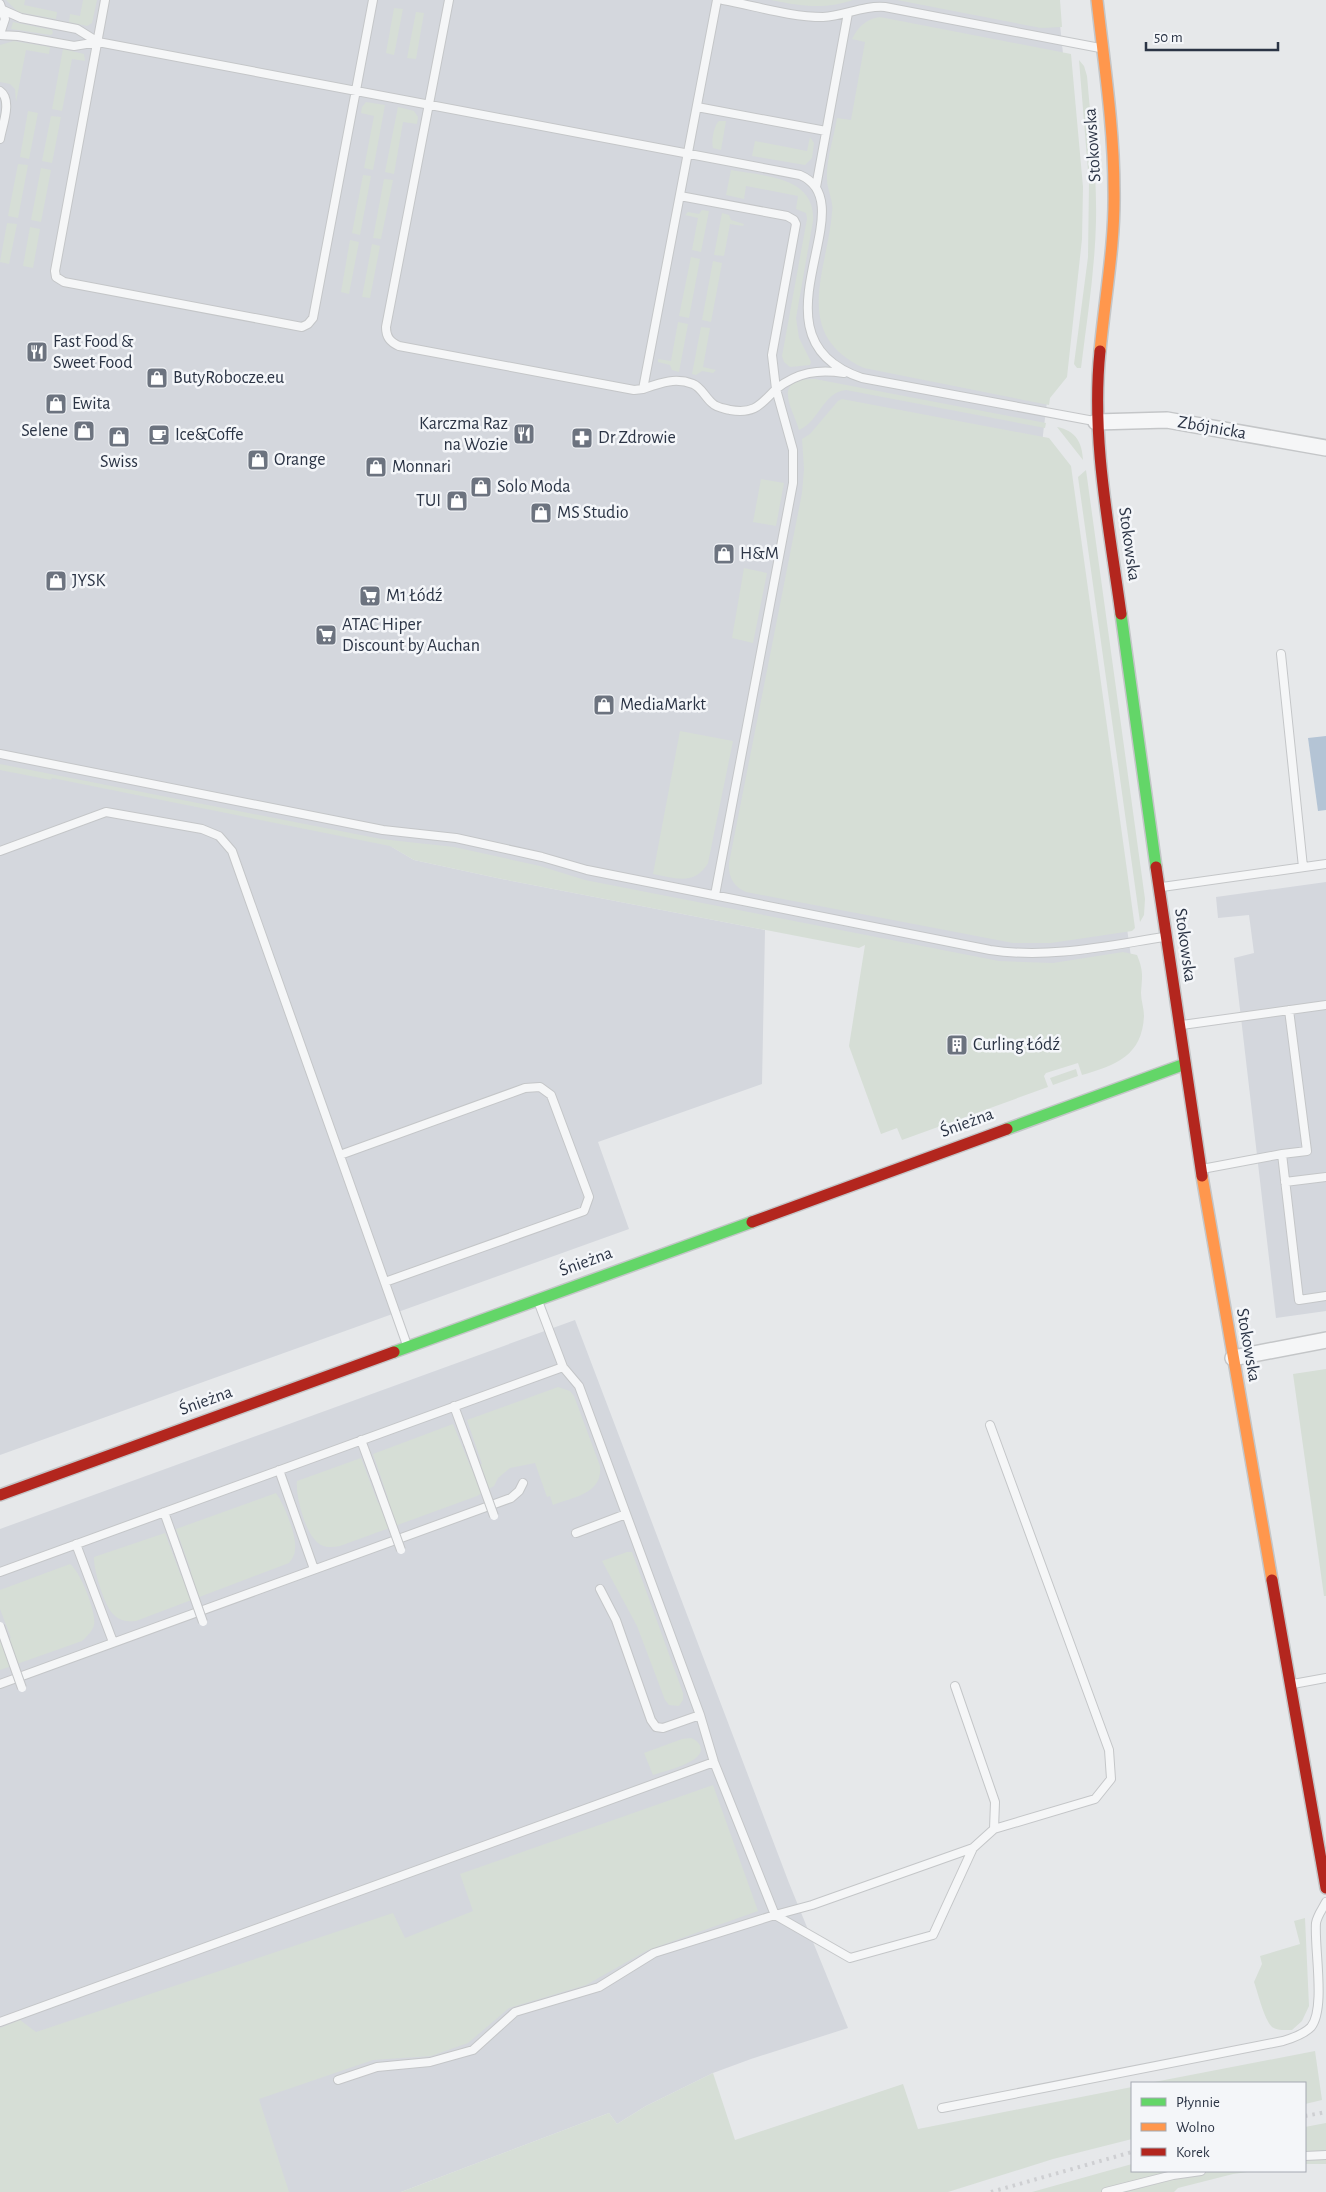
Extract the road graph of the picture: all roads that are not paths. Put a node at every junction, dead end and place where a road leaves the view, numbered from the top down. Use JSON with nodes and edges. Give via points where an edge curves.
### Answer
{"nodes":[{"id":1,"x":106,"y":0,"type":"edge"},
{"id":2,"x":373,"y":0,"type":"edge"},
{"id":3,"x":449,"y":0,"type":"edge"},
{"id":4,"x":717,"y":0,"type":"edge"},
{"id":5,"x":723,"y":0,"type":"edge"},
{"id":6,"x":1097,"y":0,"type":"edge"},
{"id":7,"x":2,"y":7,"type":"edge"},
{"id":8,"x":848,"y":13,"type":"junction"},
{"id":9,"x":0,"y":34,"type":"edge"},
{"id":10,"x":98,"y":42,"type":"junction"},
{"id":11,"x":1102,"y":48,"type":"junction"},
{"id":12,"x":356,"y":90,"type":"junction"},
{"id":13,"x":0,"y":91,"type":"edge"},
{"id":14,"x":429,"y":104,"type":"junction"},
{"id":15,"x":697,"y":107,"type":"junction"},
{"id":16,"x":826,"y":131,"type":"junction"},
{"id":17,"x":0,"y":139,"type":"edge"},
{"id":18,"x":688,"y":153,"type":"junction"},
{"id":19,"x":816,"y":186,"type":"junction"},
{"id":20,"x":680,"y":196,"type":"junction"},
{"id":21,"x":854,"y":375,"type":"junction"},
{"id":22,"x":643,"y":389,"type":"junction"},
{"id":23,"x":776,"y":389,"type":"junction"},
{"id":24,"x":1096,"y":422,"type":"junction"},
{"id":25,"x":1326,"y":448,"type":"edge"},
{"id":26,"x":1281,"y":654,"type":"dead end"},
{"id":27,"x":0,"y":754,"type":"edge"},
{"id":28,"x":0,"y":851,"type":"edge"},
{"id":29,"x":1326,"y":864,"type":"edge"},
{"id":30,"x":1303,"y":867,"type":"junction"},
{"id":31,"x":1159,"y":888,"type":"junction"},
{"id":32,"x":714,"y":895,"type":"junction"},
{"id":33,"x":1166,"y":936,"type":"junction"},
{"id":34,"x":1326,"y":1005,"type":"edge"},
{"id":35,"x":1289,"y":1010,"type":"junction"},
{"id":36,"x":1179,"y":1026,"type":"junction"},
{"id":37,"x":1185,"y":1064,"type":"junction"},
{"id":38,"x":1282,"y":1154,"type":"junction"},
{"id":39,"x":340,"y":1155,"type":"junction"},
{"id":40,"x":1200,"y":1169,"type":"junction"},
{"id":41,"x":1326,"y":1177,"type":"edge"},
{"id":42,"x":1285,"y":1182,"type":"junction"},
{"id":43,"x":385,"y":1282,"type":"junction"},
{"id":44,"x":1326,"y":1296,"type":"edge"},
{"id":45,"x":538,"y":1299,"type":"junction"},
{"id":46,"x":1326,"y":1340,"type":"edge"},
{"id":47,"x":408,"y":1346,"type":"junction"},
{"id":48,"x":1233,"y":1358,"type":"junction"},
{"id":49,"x":563,"y":1367,"type":"junction"},
{"id":50,"x":454,"y":1406,"type":"junction"},
{"id":51,"x":990,"y":1425,"type":"dead end"},
{"id":52,"x":361,"y":1440,"type":"junction"},
{"id":53,"x":279,"y":1470,"type":"junction"},
{"id":54,"x":523,"y":1483,"type":"dead end"},
{"id":55,"x":0,"y":1495,"type":"edge"},
{"id":56,"x":164,"y":1512,"type":"junction"},
{"id":57,"x":626,"y":1514,"type":"junction"},
{"id":58,"x":494,"y":1516,"type":"dead end"},
{"id":59,"x":576,"y":1533,"type":"dead end"},
{"id":60,"x":76,"y":1544,"type":"junction"},
{"id":61,"x":401,"y":1550,"type":"dead end"},
{"id":62,"x":314,"y":1569,"type":"junction"},
{"id":63,"x":0,"y":1572,"type":"edge"},
{"id":64,"x":600,"y":1590,"type":"dead end"},
{"id":65,"x":203,"y":1622,"type":"dead end"},
{"id":66,"x":0,"y":1626,"type":"edge"},
{"id":67,"x":113,"y":1642,"type":"junction"},
{"id":68,"x":1326,"y":1678,"type":"edge"},
{"id":69,"x":0,"y":1684,"type":"edge"},
{"id":70,"x":1290,"y":1684,"type":"junction"},
{"id":71,"x":955,"y":1686,"type":"dead end"},
{"id":72,"x":22,"y":1688,"type":"dead end"},
{"id":73,"x":700,"y":1715,"type":"junction"},
{"id":74,"x":714,"y":1762,"type":"junction"},
{"id":75,"x":994,"y":1829,"type":"junction"},
{"id":76,"x":973,"y":1848,"type":"junction"},
{"id":77,"x":1326,"y":1888,"type":"edge"},
{"id":78,"x":1326,"y":1902,"type":"edge"},
{"id":79,"x":775,"y":1914,"type":"junction"},
{"id":80,"x":0,"y":2022,"type":"edge"},
{"id":81,"x":338,"y":2080,"type":"dead end"},
{"id":82,"x":942,"y":2108,"type":"dead end"},
{"id":83,"x":1326,"y":2155,"type":"edge"},
{"id":84,"x":1306,"y":2156,"type":"edge"},
{"id":85,"x":1194,"y":2172,"type":"edge"},
{"id":86,"x":1106,"y":2192,"type":"edge"}],
"edges":[{"from":1,"to":10,"type":"lane"},
{"from":2,"to":12,"type":"lane"},
{"from":3,"to":14,"type":"lane"},
{"from":4,"to":15,"type":"lane"},
{"from":5,"to":8,"type":"lane","via":[[814,16]]},
{"from":6,"to":11,"type":"street","name":"Stokowska"},
{"from":7,"to":9,"type":"lane","via":[[5,19]]},
{"from":7,"to":10,"type":"lane","via":[[21,18],[77,29]]},
{"from":8,"to":11,"type":"lane","via":[[868,7],[884,7]]},
{"from":8,"to":16,"type":"lane"},
{"from":9,"to":10,"type":"lane","via":[[74,46]]},
{"from":10,"to":12,"type":"lane"},
{"from":10,"to":12,"type":"lane","via":[[56,277],[64,282],[199,308],[299,326],[306,326],[311,321]]},
{"from":11,"to":24,"type":"street","name":"Stokowska","via":[[1114,204]]},
{"from":12,"to":14,"type":"lane"},
{"from":13,"to":17,"type":"lane","via":[[6,102]]},
{"from":14,"to":18,"type":"lane"},
{"from":14,"to":22,"type":"lane","via":[[386,327],[388,338],[399,346],[634,390]]},
{"from":15,"to":16,"type":"lane"},
{"from":15,"to":18,"type":"lane"},
{"from":16,"to":19,"type":"lane"},
{"from":18,"to":19,"type":"lane","via":[[793,173]]},
{"from":18,"to":20,"type":"lane"},
{"from":19,"to":21,"type":"lane","via":[[822,216],[808,298],[808,322],[822,353],[836,366]]},
{"from":20,"to":22,"type":"lane"},
{"from":20,"to":23,"type":"lane","via":[[787,216],[796,224],[772,355]]},
{"from":21,"to":23,"type":"lane","via":[[806,372]]},
{"from":21,"to":24,"type":"lane"},
{"from":22,"to":23,"type":"lane","via":[[672,380],[690,383],[718,407],[746,412],[757,408]]},
{"from":23,"to":32,"type":"lane","via":[[793,450],[794,482]]},
{"from":24,"to":25,"type":"street","name":"Zbójnicka","via":[[1167,420]]},
{"from":24,"to":31,"type":"street","name":"Stokowska"},
{"from":26,"to":30,"type":"lane"},
{"from":27,"to":32,"type":"lane","via":[[383,830],[456,838],[542,857],[575,868]]},
{"from":28,"to":39,"type":"lane","via":[[106,812],[202,829],[219,836],[232,851]]},
{"from":29,"to":30,"type":"lane"},
{"from":30,"to":31,"type":"lane"},
{"from":31,"to":33,"type":"street","name":"Stokowska"},
{"from":32,"to":33,"type":"lane","via":[[1007,952],[1068,952]]},
{"from":33,"to":36,"type":"street","name":"Stokowska"},
{"from":34,"to":35,"type":"lane"},
{"from":35,"to":36,"type":"lane"},
{"from":35,"to":38,"type":"lane","via":[[1307,1151]]},
{"from":36,"to":37,"type":"street","name":"Stokowska"},
{"from":37,"to":40,"type":"street","name":"Stokowska"},
{"from":37,"to":45,"type":"street","name":"Śnieżna"},
{"from":38,"to":40,"type":"lane"},
{"from":38,"to":42,"type":"lane"},
{"from":39,"to":43,"type":"lane"},
{"from":39,"to":43,"type":"lane","via":[[525,1088],[540,1087],[551,1095],[589,1197],[584,1211]]},
{"from":40,"to":48,"type":"street","name":"Stokowska"},
{"from":41,"to":42,"type":"lane"},
{"from":42,"to":44,"type":"lane","via":[[1298,1300]]},
{"from":43,"to":47,"type":"lane"},
{"from":45,"to":47,"type":"street","name":"Śnieżna"},
{"from":45,"to":49,"type":"lane"},
{"from":46,"to":48,"type":"street"},
{"from":47,"to":55,"type":"street","name":"Śnieżna"},
{"from":48,"to":70,"type":"street","name":"Stokowska"},
{"from":49,"to":50,"type":"lane"},
{"from":49,"to":57,"type":"lane","via":[[579,1386]]},
{"from":50,"to":52,"type":"lane"},
{"from":50,"to":58,"type":"lane","bridge":true},
{"from":51,"to":75,"type":"lane","via":[[1109,1750],[1112,1779],[1095,1799]]},
{"from":52,"to":53,"type":"lane"},
{"from":52,"to":61,"type":"lane","bridge":true},
{"from":53,"to":56,"type":"lane"},
{"from":53,"to":62,"type":"lane"},
{"from":54,"to":62,"type":"lane","via":[[510,1498]]},
{"from":56,"to":60,"type":"lane"},
{"from":56,"to":65,"type":"lane","bridge":true},
{"from":57,"to":59,"type":"lane"},
{"from":57,"to":73,"type":"lane"},
{"from":60,"to":63,"type":"lane"},
{"from":60,"to":67,"type":"lane"},
{"from":62,"to":67,"type":"lane"},
{"from":64,"to":73,"type":"lane","via":[[616,1620],[656,1727],[663,1728]]},
{"from":66,"to":72,"type":"lane","bridge":true},
{"from":67,"to":69,"type":"lane"},
{"from":68,"to":70,"type":"lane"},
{"from":70,"to":77,"type":"street","name":"Stokowska"},
{"from":71,"to":75,"type":"lane","via":[[995,1802]]},
{"from":73,"to":74,"type":"lane"},
{"from":74,"to":79,"type":"lane"},
{"from":74,"to":80,"type":"lane"},
{"from":75,"to":76,"type":"lane"},
{"from":76,"to":79,"type":"lane","via":[[812,1905]]},
{"from":76,"to":79,"type":"lane","via":[[933,1936],[850,1958]]},
{"from":78,"to":82,"type":"lane","via":[[1316,1922],[1319,1988],[1316,2020],[1300,2035],[1284,2041]]},
{"from":79,"to":81,"type":"lane","via":[[654,1953],[599,1987],[515,2012],[473,2050],[430,2062],[377,2067]]},
{"from":83,"to":84,"type":"lane"},
{"from":85,"to":86,"type":"lane"}]}
